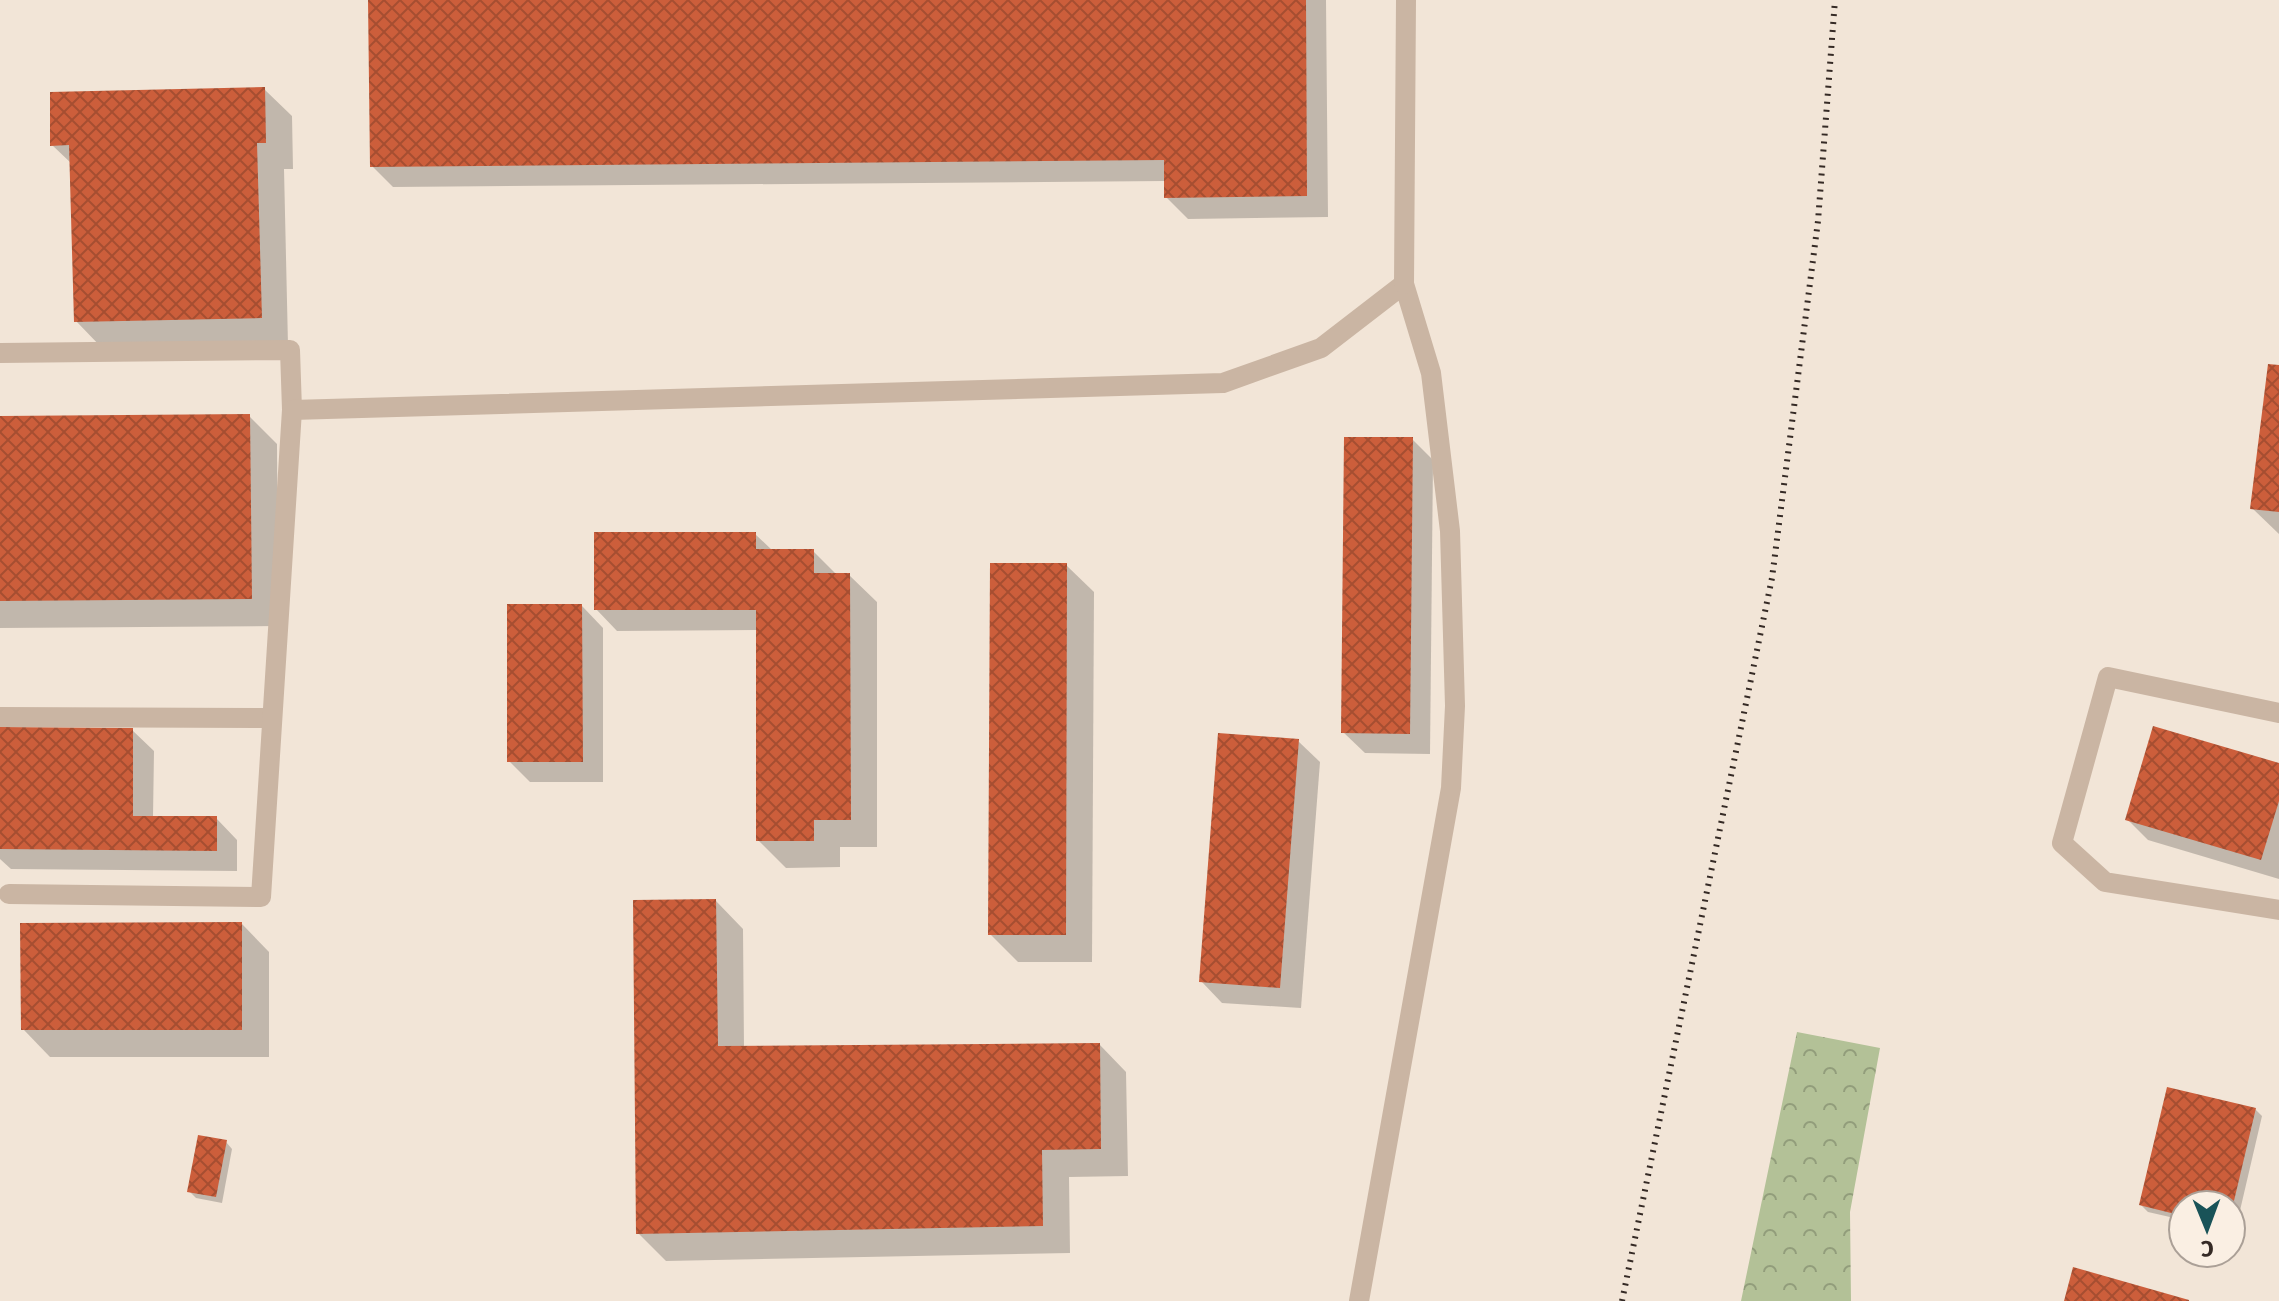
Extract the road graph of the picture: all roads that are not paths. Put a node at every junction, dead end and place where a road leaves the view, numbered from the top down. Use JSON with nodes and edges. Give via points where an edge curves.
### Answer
{"nodes":[{"id":1,"x":1406,"y":0,"type":"edge"},
{"id":2,"x":1404,"y":284,"type":"junction"},
{"id":3,"x":0,"y":353,"type":"edge"},
{"id":4,"x":292,"y":410,"type":"junction"},
{"id":5,"x":2279,"y":713,"type":"edge"},
{"id":6,"x":0,"y":717,"type":"edge"},
{"id":7,"x":272,"y":718,"type":"junction"},
{"id":8,"x":9,"y":894,"type":"dead end"},
{"id":9,"x":2279,"y":910,"type":"edge"},
{"id":10,"x":1359,"y":1301,"type":"edge"}],
"edges":[{"from":1,"to":2,"type":"street"},
{"from":2,"to":4,"type":"street","via":[[1321,348],[1223,383]]},
{"from":2,"to":10,"type":"street","via":[[1431,373],[1450,531],[1455,706],[1451,788]]},
{"from":3,"to":4,"type":"street","via":[[290,350]]},
{"from":4,"to":7,"type":"street"},
{"from":5,"to":9,"type":"street","via":[[2108,677],[2062,843],[2105,882]]},
{"from":6,"to":7,"type":"street"},
{"from":7,"to":8,"type":"street","via":[[261,897]]}]}
